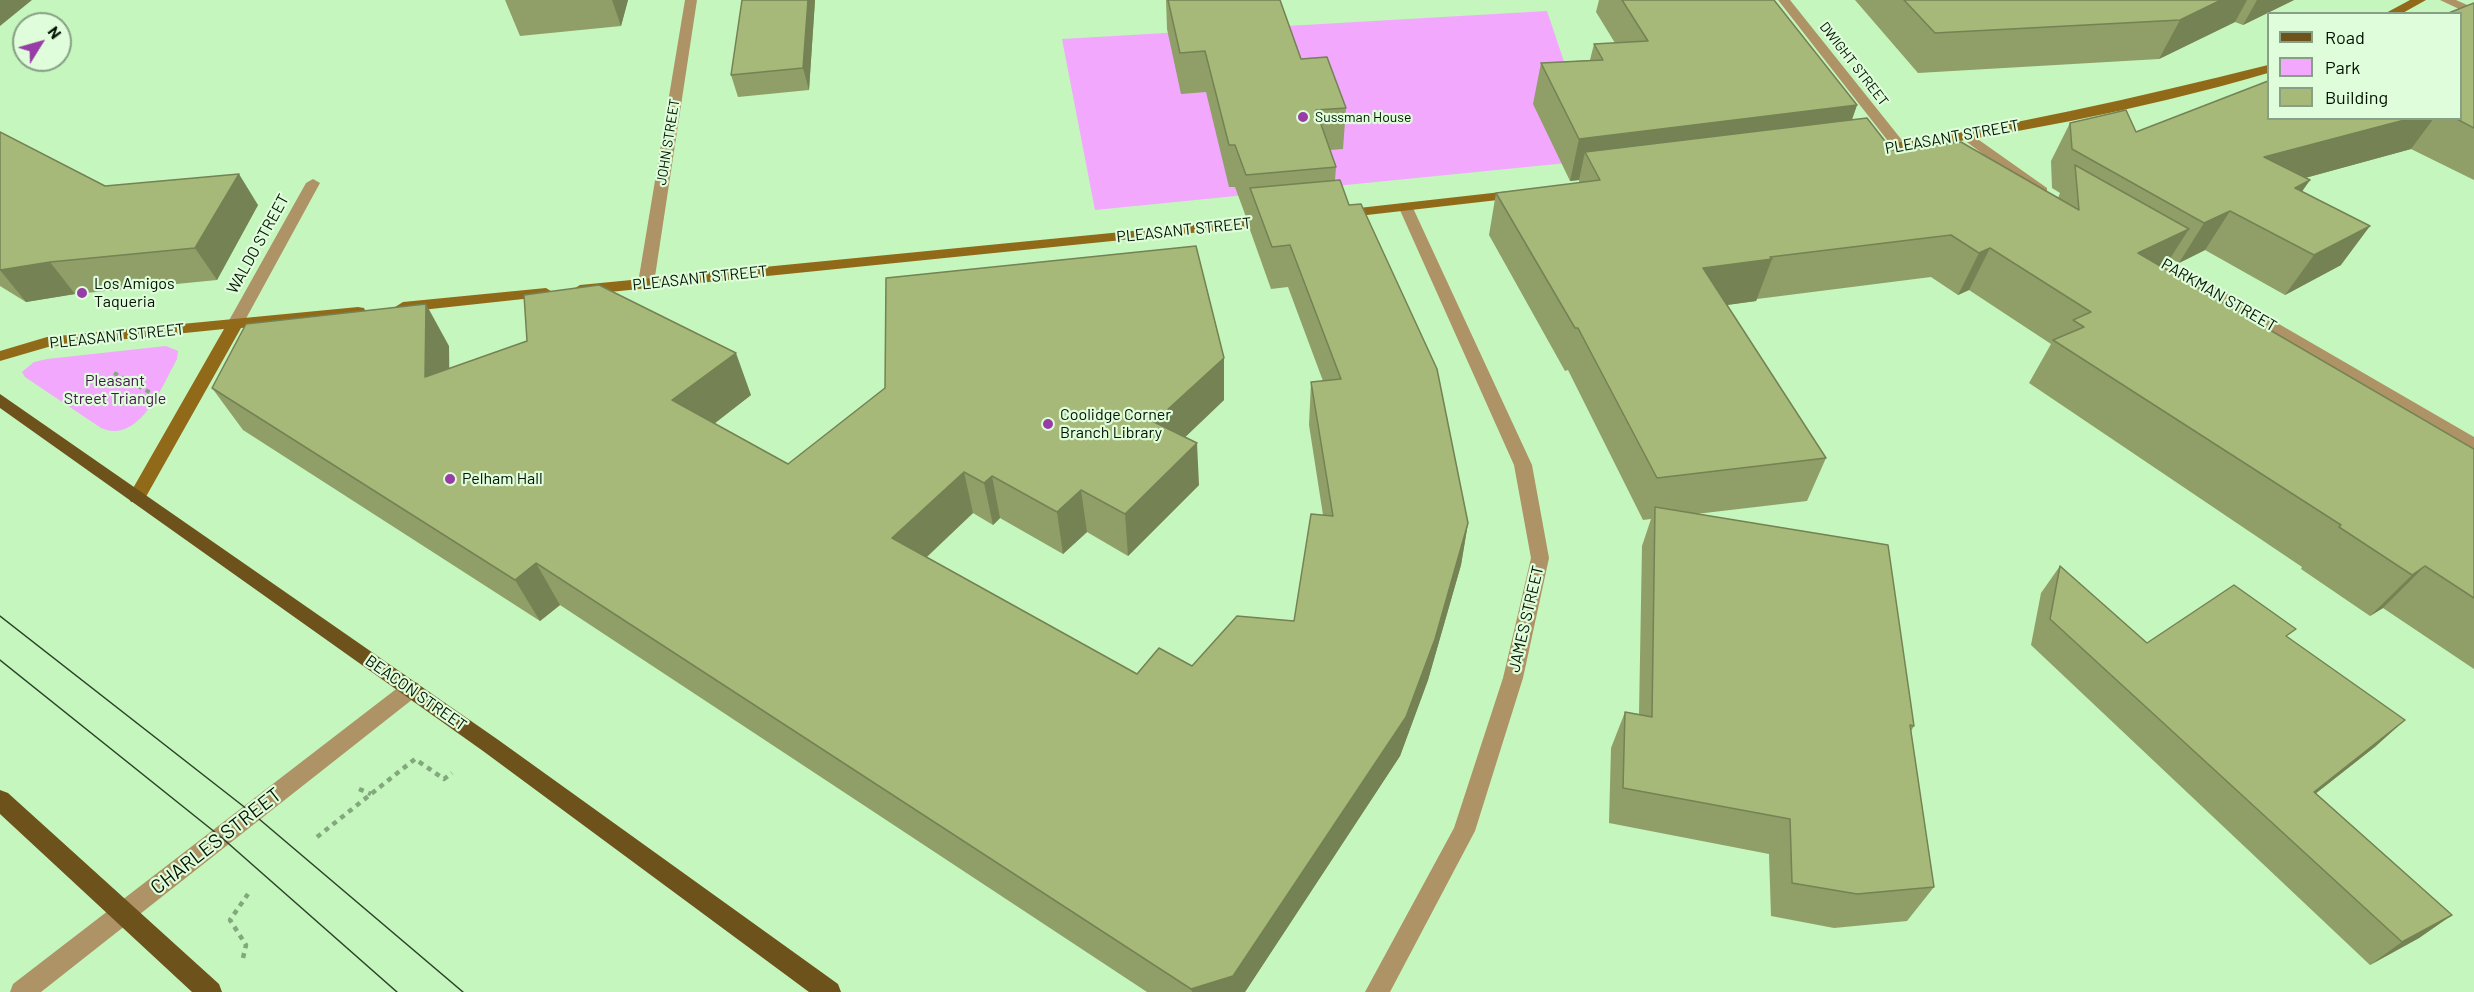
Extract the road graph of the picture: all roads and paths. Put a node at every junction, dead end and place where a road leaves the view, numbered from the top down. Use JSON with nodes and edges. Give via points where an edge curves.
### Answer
{"nodes":[{"id":1,"x":691,"y":0,"type":"edge"},
{"id":2,"x":1784,"y":0,"type":"edge"},
{"id":3,"x":2420,"y":0,"type":"edge"},
{"id":4,"x":2445,"y":0,"type":"edge"},
{"id":5,"x":2394,"y":12,"type":"edge"},
{"id":6,"x":2474,"y":12,"type":"edge"},
{"id":7,"x":2267,"y":69,"type":"edge"},
{"id":8,"x":1969,"y":137,"type":"junction"},
{"id":9,"x":1900,"y":147,"type":"junction"},
{"id":10,"x":1853,"y":153,"type":"edge"},
{"id":11,"x":313,"y":183,"type":"dead end"},
{"id":12,"x":1536,"y":192,"type":"edge"},
{"id":13,"x":2059,"y":201,"type":"edge"},
{"id":14,"x":1406,"y":208,"type":"junction"},
{"id":15,"x":1325,"y":216,"type":"edge"},
{"id":16,"x":1290,"y":219,"type":"edge"},
{"id":17,"x":2137,"y":247,"type":"edge"},
{"id":18,"x":646,"y":283,"type":"junction"},
{"id":19,"x":235,"y":324,"type":"junction"},
{"id":20,"x":0,"y":356,"type":"edge"},
{"id":21,"x":107,"y":369,"type":"dead end"},
{"id":22,"x":154,"y":395,"type":"dead end"},
{"id":23,"x":0,"y":400,"type":"edge"},
{"id":24,"x":2474,"y":445,"type":"edge"},
{"id":25,"x":137,"y":496,"type":"junction"},
{"id":26,"x":411,"y":689,"type":"junction"},
{"id":27,"x":452,"y":773,"type":"dead end"},
{"id":28,"x":358,"y":789,"type":"dead end"},
{"id":29,"x":372,"y":795,"type":"junction"},
{"id":30,"x":0,"y":800,"type":"edge"},
{"id":31,"x":317,"y":837,"type":"dead end"},
{"id":32,"x":248,"y":894,"type":"dead end"},
{"id":33,"x":124,"y":913,"type":"junction"},
{"id":34,"x":243,"y":958,"type":"dead end"},
{"id":35,"x":22,"y":992,"type":"edge"},
{"id":36,"x":210,"y":992,"type":"edge"},
{"id":37,"x":829,"y":992,"type":"edge"},
{"id":38,"x":1377,"y":992,"type":"edge"}],
"edges":[{"from":1,"to":18,"type":"street","name":"JOHN STREET"},
{"from":2,"to":9,"type":"street","name":"DWIGHT STREET"},
{"from":3,"to":5,"type":"street"},
{"from":4,"to":6,"type":"street"},
{"from":7,"to":8,"type":"street","name":"PLEASANT STREET","via":[[2216,84]]},
{"from":8,"to":9,"type":"street","name":"PLEASANT STREET"},
{"from":8,"to":13,"type":"street","via":[[2007,168]]},
{"from":9,"to":10,"type":"street","name":"PLEASANT STREET"},
{"from":11,"to":19,"type":"street","name":"WALDO STREET"},
{"from":12,"to":14,"type":"street"},
{"from":14,"to":15,"type":"street"},
{"from":14,"to":38,"type":"street","name":"JAMES STREET","via":[[1523,465],[1540,558],[1513,678],[1464,831]]},
{"from":16,"to":18,"type":"street","name":"PLEASANT STREET"},
{"from":17,"to":24,"type":"street","name":"PARKMAN STREET"},
{"from":18,"to":19,"type":"street","name":"PLEASANT STREET"},
{"from":19,"to":20,"type":"street","name":"PLEASANT STREET","via":[[76,338]]},
{"from":19,"to":25,"type":"street"},
{"from":21,"to":22,"type":"path"},
{"from":23,"to":25,"type":"main road","name":"BEACON STREET"},
{"from":25,"to":26,"type":"main road","name":"BEACON STREET"},
{"from":26,"to":33,"type":"street","name":"CHARLES STREET"},
{"from":26,"to":37,"type":"main road","name":"BEACON STREET"},
{"from":27,"to":29,"type":"path","via":[[444,779],[415,759]]},
{"from":28,"to":29,"type":"path"},
{"from":29,"to":31,"type":"path"},
{"from":30,"to":33,"type":"main road"},
{"from":32,"to":34,"type":"path","via":[[230,920],[246,945]]},
{"from":33,"to":35,"type":"street","name":"CHARLES STREET"},
{"from":33,"to":36,"type":"main road"}]}
